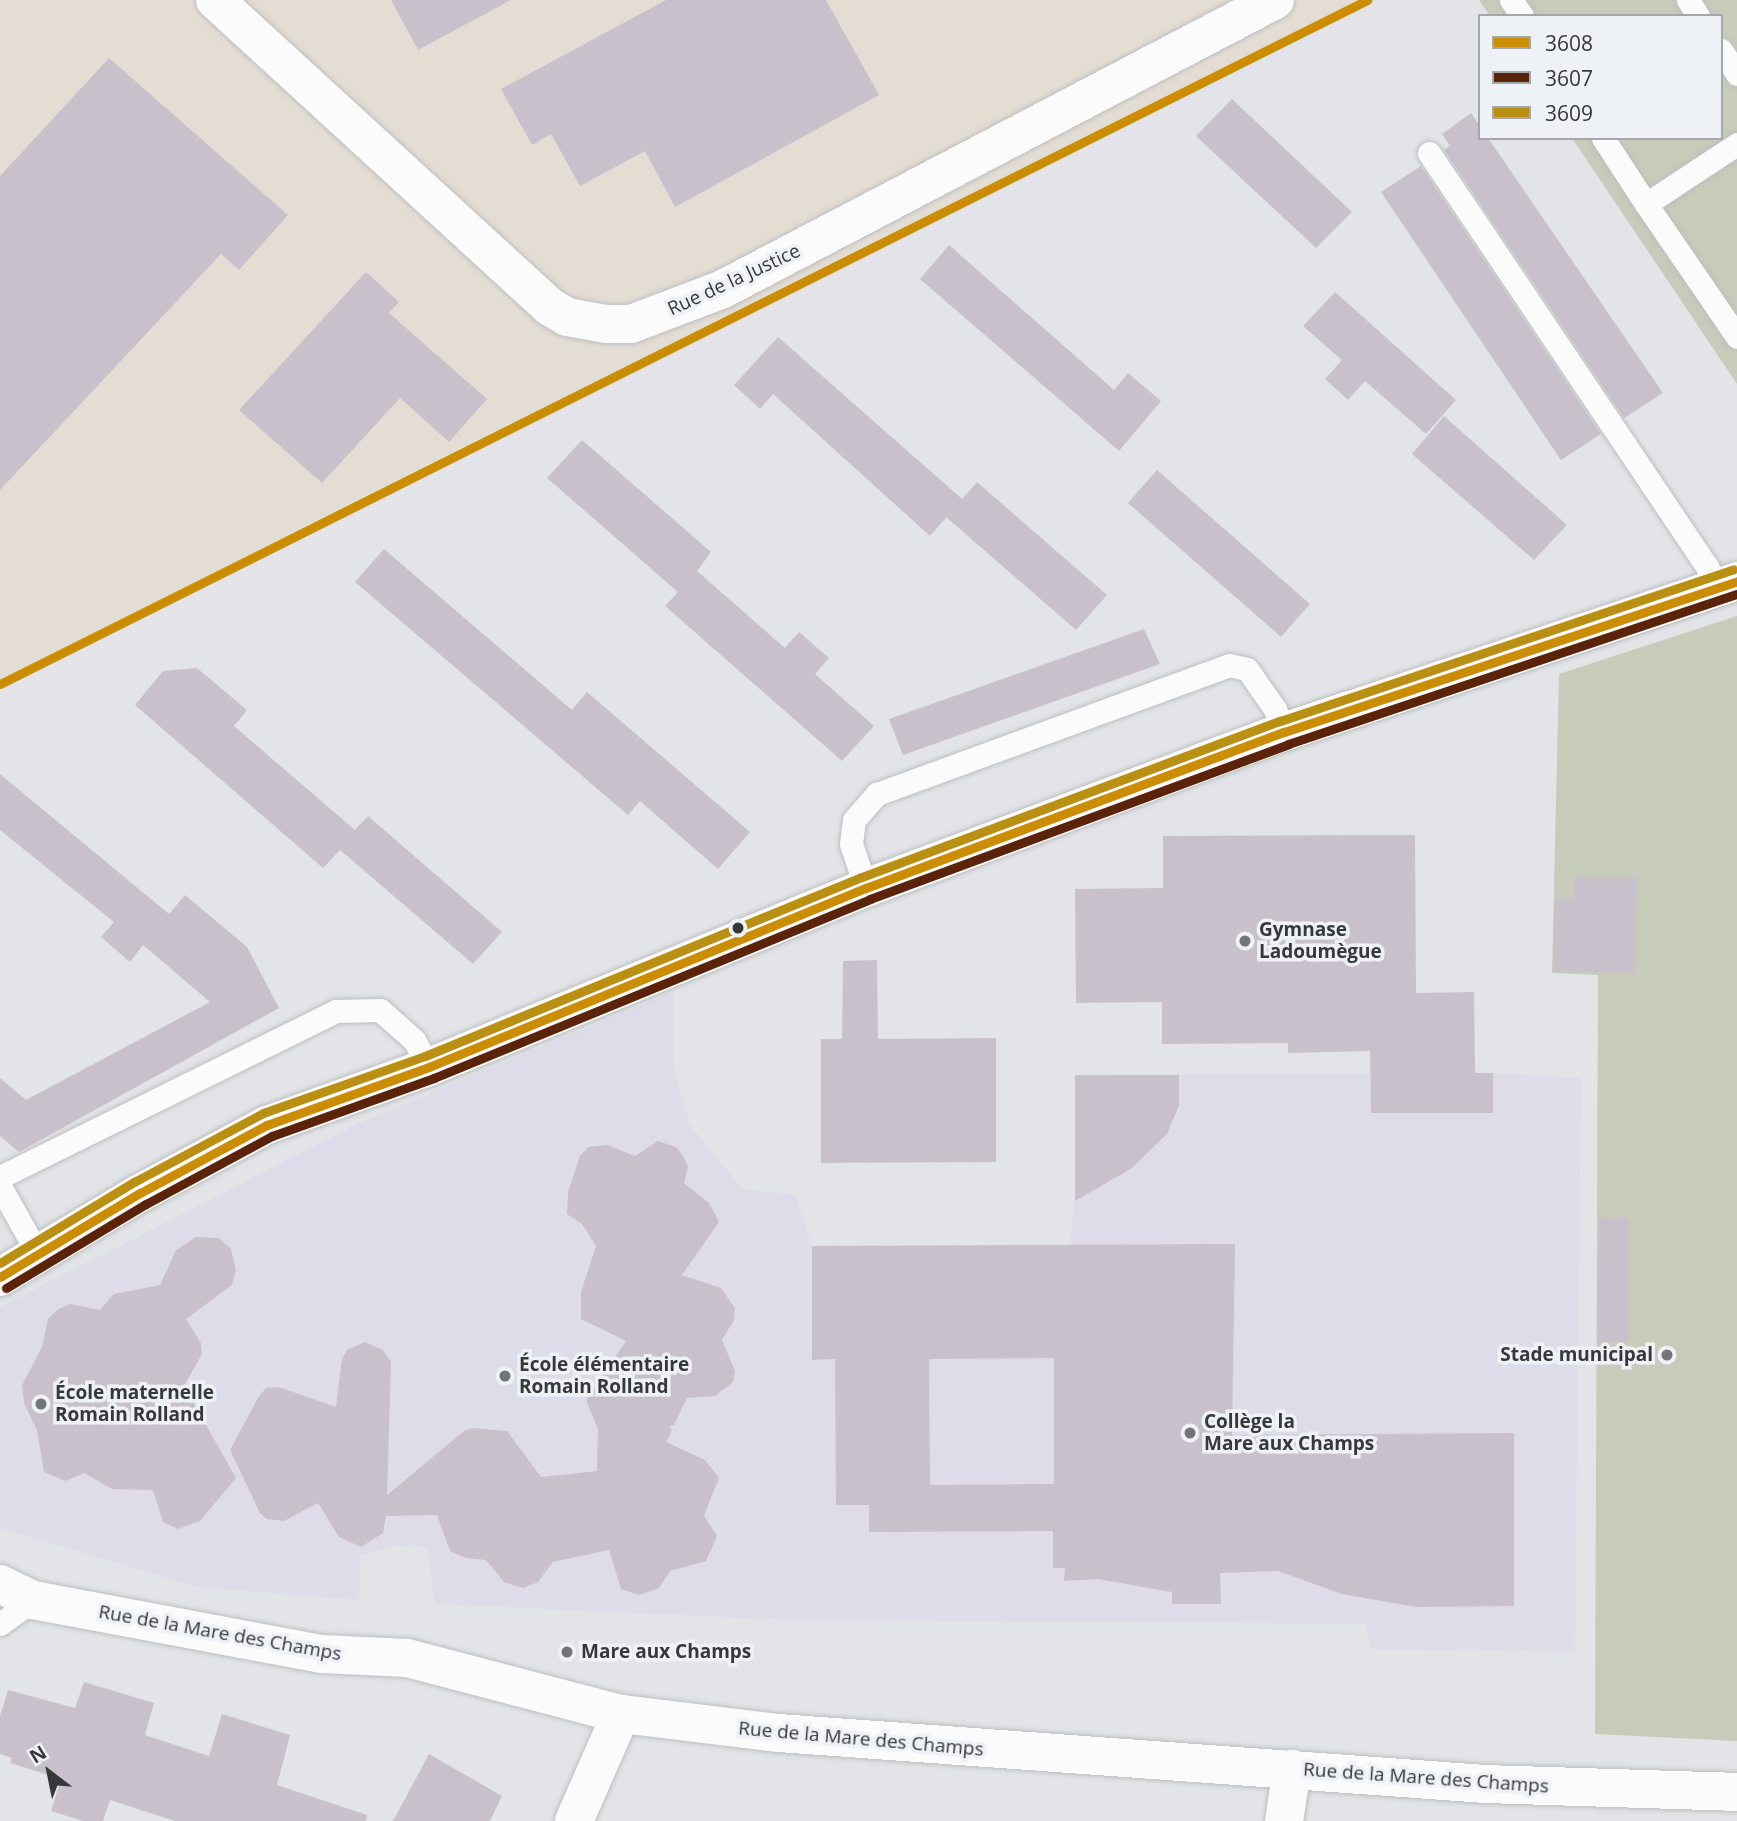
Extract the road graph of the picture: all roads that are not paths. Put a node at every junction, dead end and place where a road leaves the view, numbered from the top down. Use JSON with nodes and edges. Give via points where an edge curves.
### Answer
{"nodes":[{"id":1,"x":215,"y":0,"type":"edge"},
{"id":2,"x":1275,"y":0,"type":"edge"},
{"id":3,"x":1723,"y":53,"type":"edge"},
{"id":4,"x":1737,"y":74,"type":"edge"},
{"id":5,"x":1604,"y":140,"type":"edge"},
{"id":6,"x":1737,"y":144,"type":"edge"},
{"id":7,"x":1429,"y":153,"type":"dead end"},
{"id":8,"x":1646,"y":204,"type":"junction"},
{"id":9,"x":1737,"y":337,"type":"edge"},
{"id":10,"x":1727,"y":584,"type":"edge"},
{"id":11,"x":1284,"y":732,"type":"junction"},
{"id":12,"x":866,"y":888,"type":"junction"},
{"id":13,"x":429,"y":1067,"type":"junction"},
{"id":14,"x":0,"y":1177,"type":"edge"},
{"id":15,"x":0,"y":1186,"type":"edge"},
{"id":16,"x":39,"y":1256,"type":"junction"},
{"id":17,"x":0,"y":1277,"type":"edge"},
{"id":18,"x":16,"y":1592,"type":"edge"},
{"id":19,"x":0,"y":1624,"type":"edge"},
{"id":20,"x":621,"y":1714,"type":"junction"},
{"id":21,"x":1292,"y":1769,"type":"junction"},
{"id":22,"x":1737,"y":1792,"type":"edge"},
{"id":23,"x":573,"y":1821,"type":"edge"},
{"id":24,"x":1284,"y":1821,"type":"edge"}],
"edges":[{"from":1,"to":2,"type":"street","name":"Rue de la Justice","via":[[550,307],[567,317],[606,324],[641,321],[723,289]]},
{"from":3,"to":4,"type":"lane"},
{"from":5,"to":8,"type":"lane"},
{"from":6,"to":8,"type":"lane"},
{"from":7,"to":10,"type":"lane","via":[[1707,566]]},
{"from":8,"to":9,"type":"lane"},
{"from":10,"to":11,"type":"street"},
{"from":11,"to":12,"type":"street"},
{"from":11,"to":12,"type":"lane","via":[[1275,709],[1247,669],[1229,665],[877,794],[854,820],[851,844]]},
{"from":12,"to":13,"type":"street"},
{"from":13,"to":14,"type":"lane","via":[[414,1040],[380,1010],[336,1011]]},
{"from":13,"to":16,"type":"street","via":[[267,1125],[140,1193]]},
{"from":15,"to":16,"type":"lane"},
{"from":16,"to":17,"type":"street"},
{"from":18,"to":19,"type":"lane"},
{"from":18,"to":20,"type":"street","name":"Rue de la Mare des Champs","via":[[321,1654],[407,1658]]},
{"from":20,"to":21,"type":"street","name":"Rue de la Mare des Champs","via":[[779,1733],[1065,1757]]},
{"from":20,"to":23,"type":"street"},
{"from":21,"to":22,"type":"street","name":"Rue de la Mare des Champs","via":[[1485,1784]]},
{"from":21,"to":24,"type":"street"}]}
